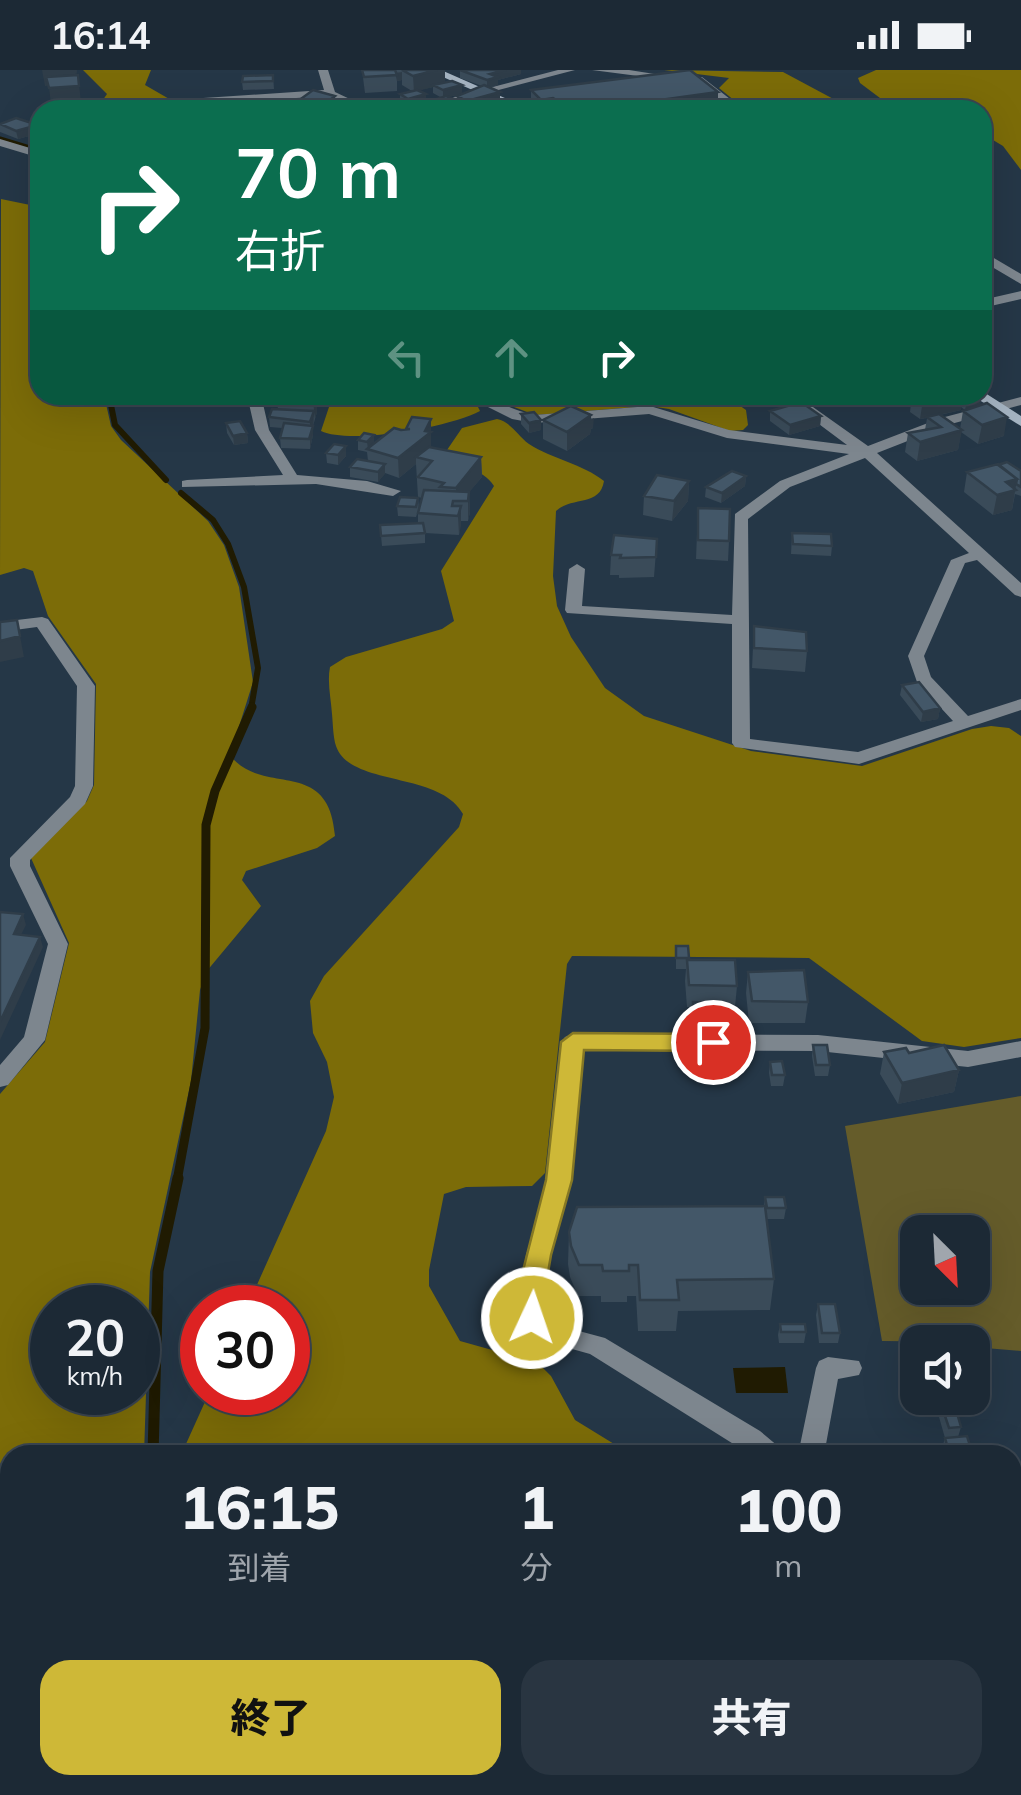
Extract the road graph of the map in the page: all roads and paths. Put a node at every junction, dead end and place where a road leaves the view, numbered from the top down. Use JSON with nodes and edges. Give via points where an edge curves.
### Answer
{"nodes":[{"id":1,"x":323,"y":70,"type":"edge"},
{"id":2,"x":432,"y":70,"type":"edge"},
{"id":3,"x":570,"y":70,"type":"edge"},
{"id":4,"x":597,"y":70,"type":"edge"},
{"id":5,"x":330,"y":93,"type":"junction"},
{"id":6,"x":479,"y":93,"type":"junction"},
{"id":7,"x":231,"y":100,"type":"edge"},
{"id":8,"x":346,"y":100,"type":"edge"},
{"id":9,"x":450,"y":100,"type":"edge"},
{"id":10,"x":499,"y":100,"type":"edge"},
{"id":11,"x":726,"y":100,"type":"edge"},
{"id":12,"x":0,"y":142,"type":"edge"},
{"id":13,"x":30,"y":151,"type":"edge"},
{"id":14,"x":992,"y":261,"type":"edge"},
{"id":15,"x":1021,"y":280,"type":"edge"},
{"id":16,"x":1021,"y":296,"type":"edge"},
{"id":17,"x":992,"y":302,"type":"edge"},
{"id":18,"x":992,"y":402,"type":"edge"},
{"id":19,"x":1021,"y":402,"type":"edge"},
{"id":20,"x":256,"y":405,"type":"edge"},
{"id":21,"x":493,"y":405,"type":"edge"},
{"id":22,"x":801,"y":405,"type":"edge"},
{"id":23,"x":999,"y":407,"type":"junction"},
{"id":24,"x":1021,"y":422,"type":"edge"},
{"id":25,"x":867,"y":452,"type":"junction"},
{"id":26,"x":290,"y":478,"type":"junction"},
{"id":27,"x":187,"y":484,"type":"dead end"},
{"id":28,"x":392,"y":490,"type":"dead end"},
{"id":29,"x":980,"y":555,"type":"junction"},
{"id":30,"x":577,"y":570,"type":"dead end"},
{"id":31,"x":1021,"y":592,"type":"edge"},
{"id":32,"x":741,"y":620,"type":"junction"},
{"id":33,"x":0,"y":627,"type":"edge"},
{"id":34,"x":1021,"y":704,"type":"edge"},
{"id":35,"x":965,"y":723,"type":"junction"},
{"id":36,"x":1021,"y":1049,"type":"edge"},
{"id":37,"x":0,"y":1079,"type":"edge"},
{"id":38,"x":850,"y":1368,"type":"dead end"},
{"id":39,"x":758,"y":1445,"type":"edge"},
{"id":40,"x":813,"y":1445,"type":"edge"}],
"edges":[{"from":1,"to":5,"type":"street"},
{"from":2,"to":6,"type":"street"},
{"from":3,"to":6,"type":"street"},
{"from":4,"to":11,"type":"street","via":[[694,76]]},
{"from":5,"to":7,"type":"street"},
{"from":5,"to":8,"type":"street"},
{"from":6,"to":9,"type":"street"},
{"from":6,"to":10,"type":"street"},
{"from":12,"to":13,"type":"street"},
{"from":14,"to":15,"type":"street"},
{"from":16,"to":17,"type":"street"},
{"from":18,"to":23,"type":"street"},
{"from":19,"to":23,"type":"street"},
{"from":20,"to":26,"type":"street","via":[[262,430]]},
{"from":21,"to":25,"type":"street","via":[[534,419],[650,410],[727,434]]},
{"from":22,"to":25,"type":"street"},
{"from":23,"to":24,"type":"street"},
{"from":23,"to":25,"type":"street"},
{"from":25,"to":29,"type":"street"},
{"from":25,"to":32,"type":"street","via":[[785,484],[740,517]]},
{"from":26,"to":27,"type":"street"},
{"from":26,"to":28,"type":"street"},
{"from":29,"to":31,"type":"street"},
{"from":29,"to":35,"type":"street","via":[[959,560],[916,656],[923,678]]},
{"from":30,"to":32,"type":"street","via":[[573,610]]},
{"from":32,"to":35,"type":"street","via":[[741,743],[858,758]]},
{"from":33,"to":37,"type":"street","via":[[42,622],[86,686],[84,786],[20,858],[58,944],[34,1040]]},
{"from":34,"to":35,"type":"street"},
{"from":36,"to":39,"type":"street","via":[[968,1059],[818,1043],[573,1042],[559,1180],[538,1255],[532,1318],[546,1332],[596,1345]]},
{"from":38,"to":40,"type":"street","via":[[828,1368]]}]}
